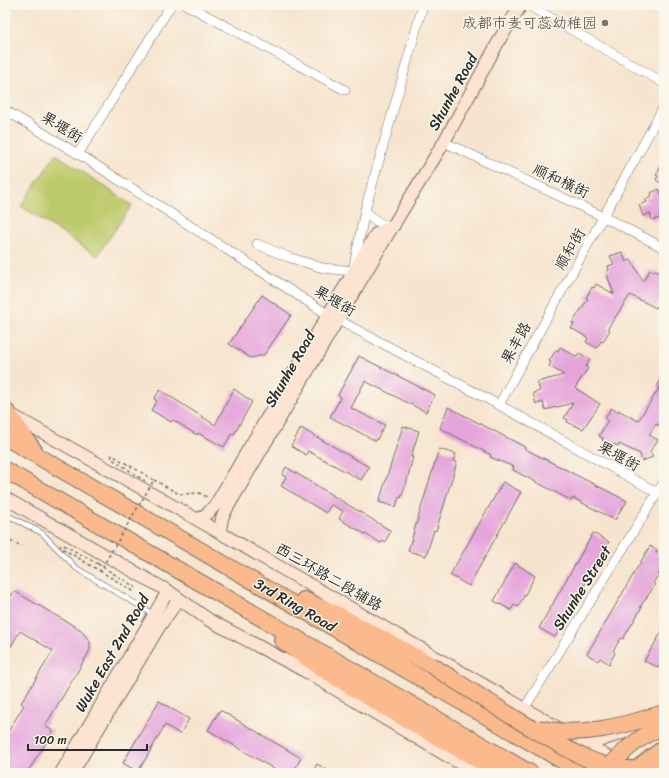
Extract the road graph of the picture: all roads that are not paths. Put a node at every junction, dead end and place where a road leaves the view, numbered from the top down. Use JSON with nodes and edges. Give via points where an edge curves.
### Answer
{"nodes":[{"id":1,"x":171,"y":5,"type":"edge"},
{"id":2,"x":187,"y":5,"type":"edge"},
{"id":3,"x":423,"y":5,"type":"edge"},
{"id":4,"x":510,"y":5,"type":"edge"},
{"id":5,"x":521,"y":5,"type":"edge"},
{"id":6,"x":528,"y":5,"type":"edge"},
{"id":7,"x":501,"y":37,"type":"junction"},
{"id":8,"x":664,"y":83,"type":"edge"},
{"id":9,"x":345,"y":90,"type":"dead end"},
{"id":10,"x":664,"y":106,"type":"edge"},
{"id":11,"x":5,"y":110,"type":"edge"},
{"id":12,"x":444,"y":142,"type":"junction"},
{"id":13,"x":78,"y":154,"type":"junction"},
{"id":14,"x":365,"y":210,"type":"junction"},
{"id":15,"x":604,"y":217,"type":"junction"},
{"id":16,"x":361,"y":225,"type":"junction"},
{"id":17,"x":386,"y":231,"type":"junction"},
{"id":18,"x":257,"y":244,"type":"dead end"},
{"id":19,"x":664,"y":248,"type":"edge"},
{"id":20,"x":353,"y":271,"type":"junction"},
{"id":21,"x":559,"y":295,"type":"joint"},
{"id":22,"x":332,"y":317,"type":"junction"},
{"id":23,"x":499,"y":405,"type":"junction"},
{"id":24,"x":6,"y":412,"type":"edge"},
{"id":25,"x":5,"y":438,"type":"edge"},
{"id":26,"x":38,"y":456,"type":"junction"},
{"id":27,"x":5,"y":470,"type":"edge"},
{"id":28,"x":664,"y":482,"type":"edge"},
{"id":29,"x":661,"y":493,"type":"edge"},
{"id":30,"x":5,"y":498,"type":"edge"},
{"id":31,"x":5,"y":514,"type":"edge"},
{"id":32,"x":198,"y":520,"type":"junction"},
{"id":33,"x":220,"y":532,"type":"junction"},
{"id":34,"x":236,"y":571,"type":"junction"},
{"id":35,"x":168,"y":591,"type":"junction"},
{"id":36,"x":222,"y":595,"type":"junction"},
{"id":37,"x":179,"y":599,"type":"junction"},
{"id":38,"x":153,"y":614,"type":"junction"},
{"id":39,"x":524,"y":708,"type":"junction"},
{"id":40,"x":664,"y":713,"type":"edge"},
{"id":41,"x":664,"y":718,"type":"edge"},
{"id":42,"x":528,"y":726,"type":"junction"},
{"id":43,"x":664,"y":726,"type":"edge"},
{"id":44,"x":586,"y":745,"type":"junction"},
{"id":45,"x":664,"y":748,"type":"edge"},
{"id":46,"x":468,"y":754,"type":"junction"},
{"id":47,"x":664,"y":768,"type":"edge"},
{"id":48,"x":580,"y":771,"type":"edge"},
{"id":49,"x":60,"y":773,"type":"edge"},
{"id":50,"x":72,"y":773,"type":"edge"},
{"id":51,"x":476,"y":773,"type":"edge"},
{"id":52,"x":487,"y":773,"type":"edge"},
{"id":53,"x":501,"y":773,"type":"edge"},
{"id":54,"x":530,"y":773,"type":"edge"},
{"id":55,"x":604,"y":773,"type":"edge"},
{"id":56,"x":632,"y":773,"type":"edge"},
{"id":57,"x":637,"y":773,"type":"edge"}],
"edges":[{"from":1,"to":13,"type":"street"},
{"from":2,"to":9,"type":"street"},
{"from":3,"to":14,"type":"street","name":"Shunhe Road"},
{"from":4,"to":7,"type":"street","name":"Shunhe Road"},
{"from":5,"to":7,"type":"street","name":"Shunhe Road"},
{"from":6,"to":8,"type":"street"},
{"from":7,"to":12,"type":"street","name":"Shunhe Road"},
{"from":10,"to":15,"type":"street","name":"顺和街"},
{"from":11,"to":13,"type":"street","name":"果堰街"},
{"from":12,"to":15,"type":"street","name":"顺和横街"},
{"from":12,"to":17,"type":"street","name":"Shunhe Road"},
{"from":13,"to":22,"type":"street","name":"果堰街"},
{"from":14,"to":16,"type":"street","name":"Shunhe Road"},
{"from":14,"to":17,"type":"street","via":[[386,226]]},
{"from":15,"to":19,"type":"street","name":"顺和横街"},
{"from":15,"to":21,"type":"street","name":"顺和街"},
{"from":16,"to":17,"type":"street"},
{"from":16,"to":20,"type":"street","name":"Shunhe Road"},
{"from":17,"to":20,"type":"street","name":"Shunhe Road"},
{"from":17,"to":22,"type":"street","name":"Shunhe Road"},
{"from":18,"to":20,"type":"street","via":[[323,268]]},
{"from":20,"to":22,"type":"street","name":"Shunhe Road"},
{"from":21,"to":23,"type":"street","name":"果丰路"},
{"from":22,"to":23,"type":"street","name":"果堰街"},
{"from":22,"to":32,"type":"street","name":"Shunhe Road","via":[[216,504]]},
{"from":22,"to":33,"type":"street","name":"Shunhe Road","via":[[224,514]]},
{"from":23,"to":29,"type":"street","name":"果堰街"},
{"from":24,"to":26,"type":"highway"},
{"from":24,"to":32,"type":"street","name":"西三环路二段辅路"},
{"from":25,"to":26,"type":"highway","name":"3rd Ring Road"},
{"from":26,"to":34,"type":"highway","name":"3rd Ring Road"},
{"from":27,"to":36,"type":"highway","name":"3rd Ring Road"},
{"from":28,"to":29,"type":"street","name":"Shunhe Street"},
{"from":29,"to":39,"type":"street","name":"Shunhe Street"},
{"from":30,"to":35,"type":"street"},
{"from":31,"to":38,"type":"lane","via":[[42,533],[76,568]]},
{"from":32,"to":33,"type":"street","name":"西三环路二段辅路"},
{"from":33,"to":39,"type":"street","name":"西三环路二段辅路"},
{"from":34,"to":42,"type":"highway","bridge":true,"via":[[336,614],[431,665]]},
{"from":34,"to":48,"type":"highway","name":"3rd Ring Road"},
{"from":35,"to":37,"type":"street"},
{"from":35,"to":38,"type":"street","name":"Wuke East 2nd Road"},
{"from":36,"to":46,"type":"highway","via":[[310,661],[357,691]]},
{"from":36,"to":54,"type":"highway","name":"3rd Ring Road"},
{"from":37,"to":50,"type":"street","name":"Wuke East 2nd Road","via":[[159,626]]},
{"from":37,"to":51,"type":"street","via":[[209,620],[305,671]]},
{"from":38,"to":49,"type":"street","name":"Wuke East 2nd Road"},
{"from":39,"to":44,"type":"street","name":"西三环路二段辅路"},
{"from":40,"to":42,"type":"highway","bridge":true,"via":[[616,726],[575,733]]},
{"from":41,"to":44,"type":"street"},
{"from":42,"to":47,"type":"highway","bridge":true,"via":[[570,750],[610,767]]},
{"from":43,"to":55,"type":"highway","bridge":true,"via":[[652,731],[619,754]]},
{"from":44,"to":57,"type":"street","name":"西三环路二段辅路"},
{"from":45,"to":56,"type":"highway","bridge":true},
{"from":46,"to":52,"type":"highway"},
{"from":46,"to":53,"type":"highway"}]}
